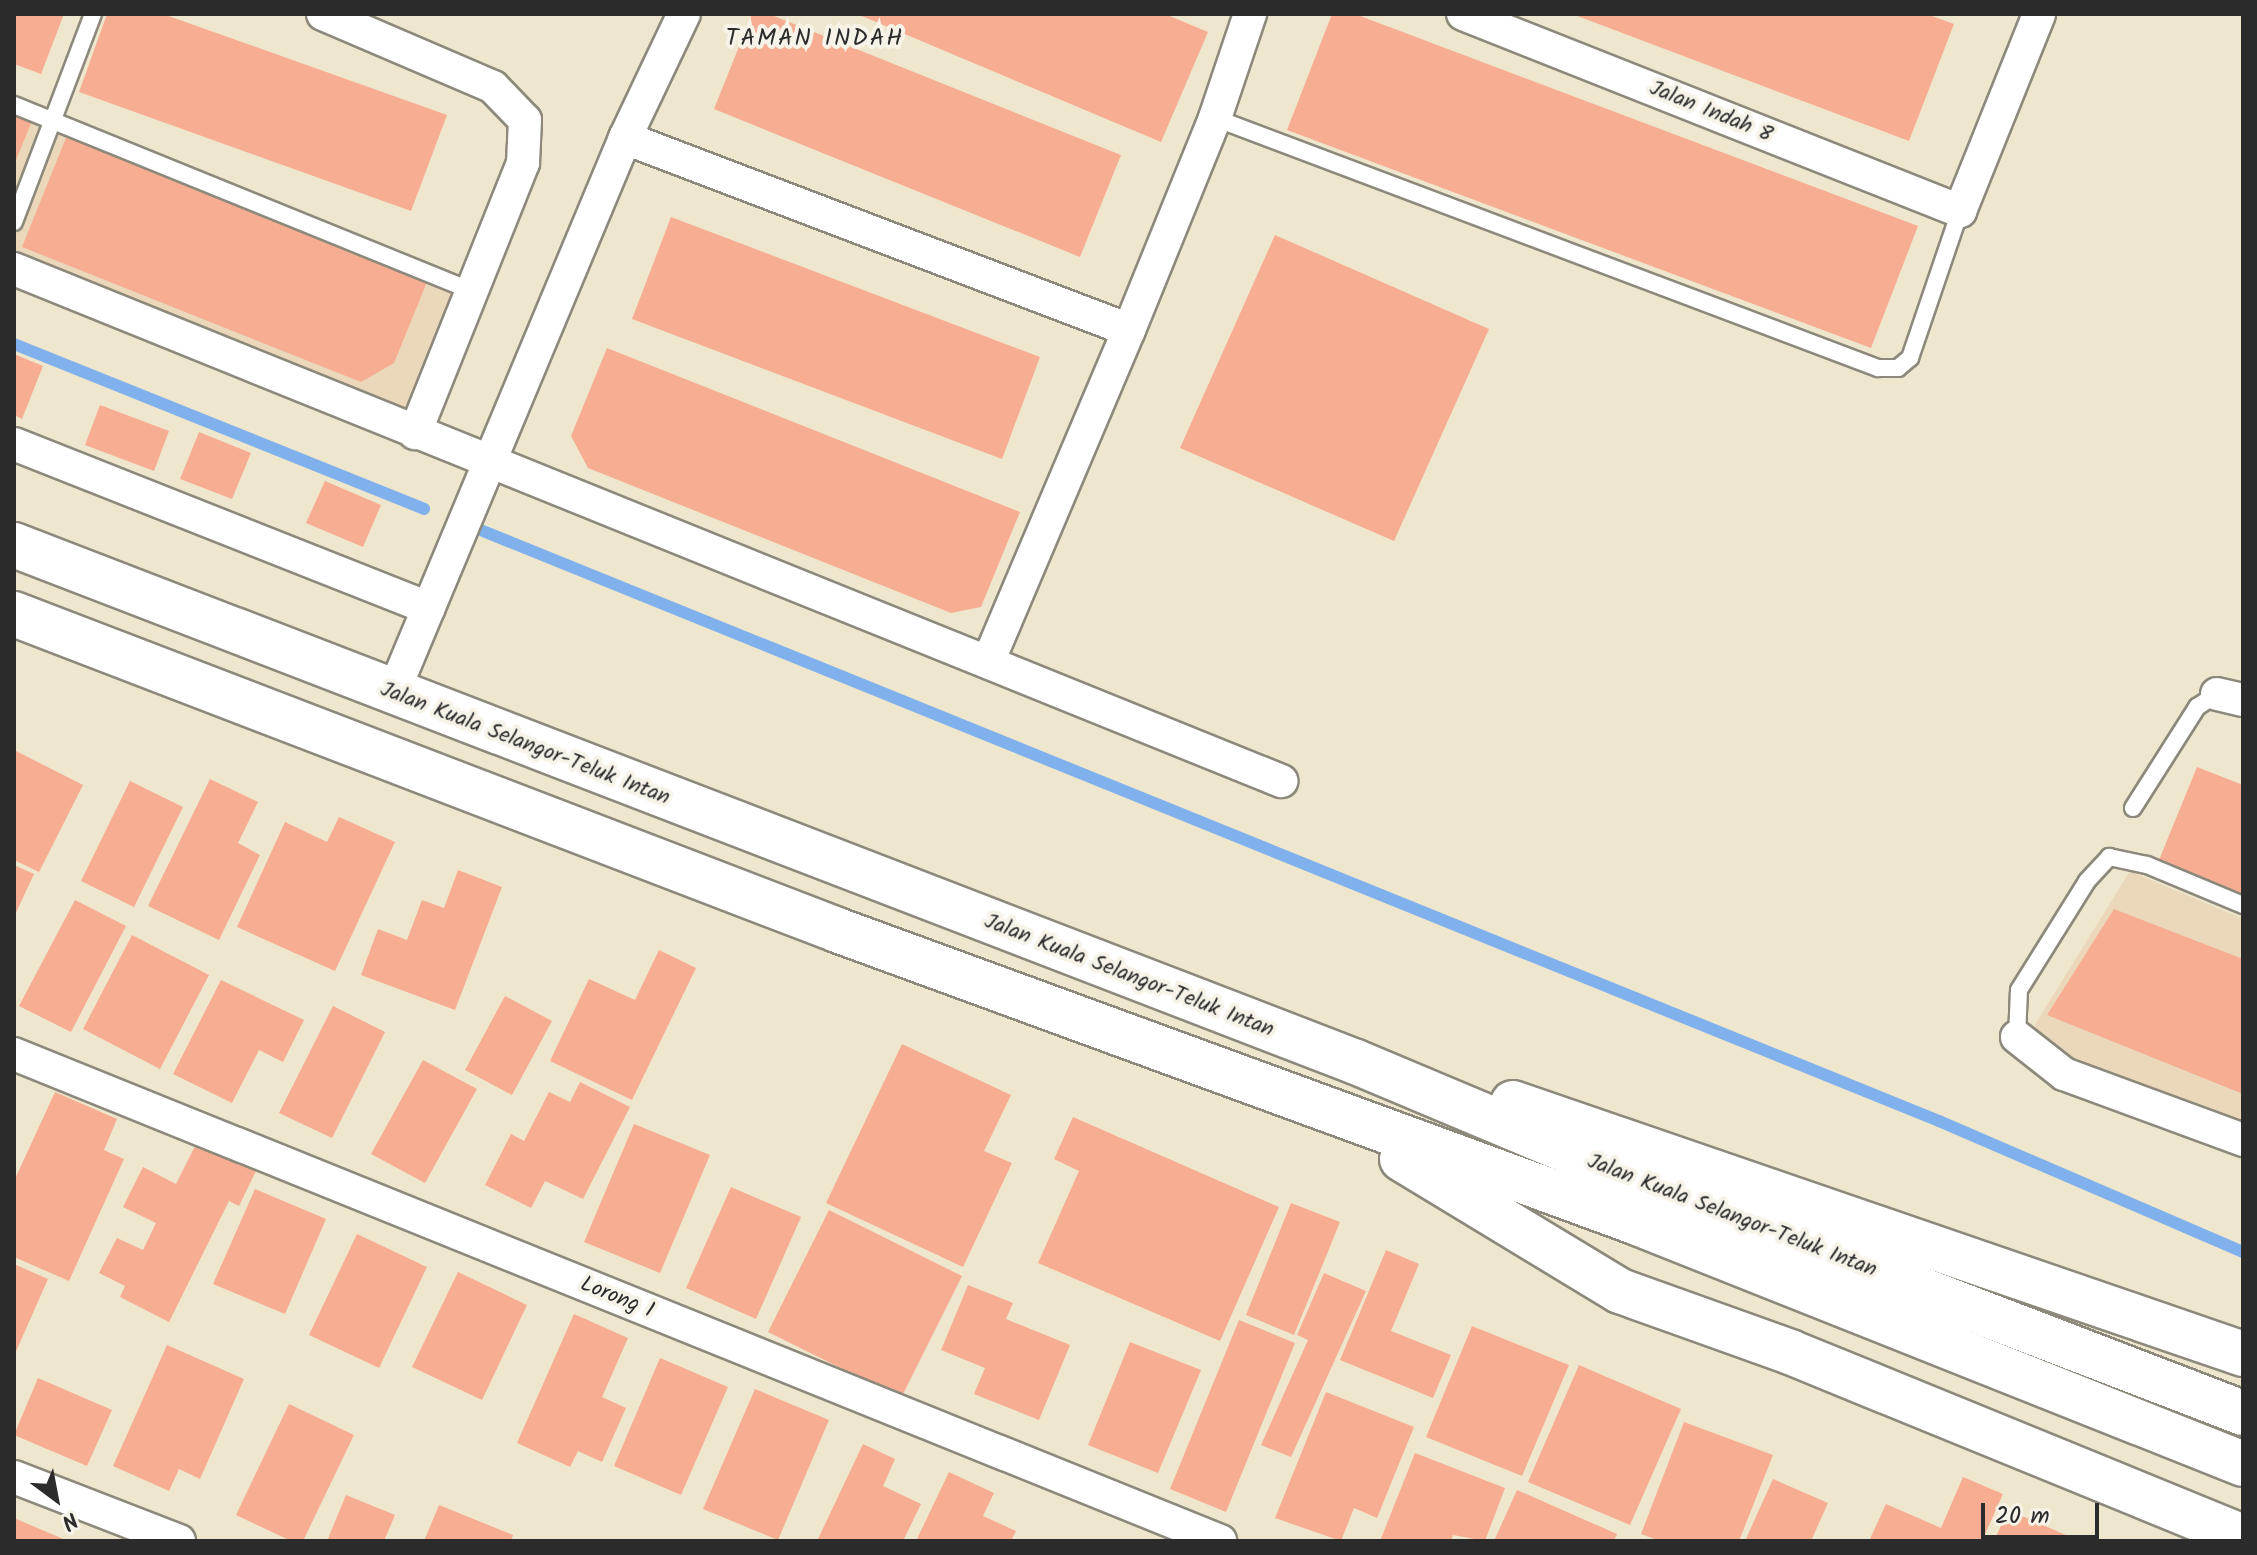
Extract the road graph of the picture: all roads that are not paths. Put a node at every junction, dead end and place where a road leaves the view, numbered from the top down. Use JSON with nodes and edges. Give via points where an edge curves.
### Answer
{"nodes":[{"id":1,"x":93,"y":14,"type":"edge"},
{"id":2,"x":323,"y":14,"type":"edge"},
{"id":3,"x":684,"y":14,"type":"edge"},
{"id":4,"x":1250,"y":14,"type":"edge"},
{"id":5,"x":1463,"y":14,"type":"edge"},
{"id":6,"x":2039,"y":14,"type":"edge"},
{"id":7,"x":14,"y":105,"type":"edge"},
{"id":8,"x":1215,"y":118,"type":"junction"},
{"id":9,"x":53,"y":121,"type":"junction"},
{"id":10,"x":625,"y":138,"type":"junction"},
{"id":11,"x":1960,"y":211,"type":"junction"},
{"id":12,"x":14,"y":222,"type":"edge"},
{"id":13,"x":14,"y":269,"type":"edge"},
{"id":14,"x":472,"y":291,"type":"junction"},
{"id":15,"x":1129,"y":330,"type":"junction"},
{"id":16,"x":415,"y":433,"type":"junction"},
{"id":17,"x":14,"y":444,"type":"edge"},
{"id":18,"x":492,"y":464,"type":"junction"},
{"id":19,"x":14,"y":545,"type":"edge"},
{"id":20,"x":429,"y":608,"type":"junction"},
{"id":21,"x":14,"y":614,"type":"edge"},
{"id":22,"x":988,"y":662,"type":"junction"},
{"id":23,"x":393,"y":693,"type":"junction"},
{"id":24,"x":2230,"y":697,"type":"edge"},
{"id":25,"x":1281,"y":781,"type":"dead end"},
{"id":26,"x":2133,"y":808,"type":"dead end"},
{"id":27,"x":2243,"y":905,"type":"edge"},
{"id":28,"x":2017,"y":1037,"type":"joint"},
{"id":29,"x":14,"y":1054,"type":"edge"},
{"id":30,"x":1356,"y":1062,"type":"junction"},
{"id":31,"x":1321,"y":1111,"type":"junction"},
{"id":32,"x":2243,"y":1140,"type":"edge"},
{"id":33,"x":2243,"y":1354,"type":"edge"},
{"id":34,"x":2243,"y":1413,"type":"edge"},
{"id":35,"x":2243,"y":1464,"type":"edge"},
{"id":36,"x":14,"y":1477,"type":"edge"},
{"id":37,"x":2243,"y":1537,"type":"edge"},
{"id":38,"x":179,"y":1541,"type":"edge"},
{"id":39,"x":1220,"y":1541,"type":"edge"}],
"edges":[{"from":1,"to":9,"type":"lane"},
{"from":2,"to":14,"type":"street","via":[[493,87],[525,120],[523,163]]},
{"from":3,"to":10,"type":"street"},
{"from":4,"to":8,"type":"street"},
{"from":5,"to":11,"type":"street","name":"Jalan Indah 8"},
{"from":6,"to":11,"type":"street"},
{"from":7,"to":9,"type":"lane"},
{"from":8,"to":11,"type":"lane","via":[[1878,368],[1898,368],[1910,358]]},
{"from":8,"to":15,"type":"street"},
{"from":9,"to":12,"type":"lane"},
{"from":9,"to":14,"type":"lane"},
{"from":10,"to":15,"type":"street"},
{"from":10,"to":18,"type":"street"},
{"from":13,"to":16,"type":"street"},
{"from":14,"to":16,"type":"street"},
{"from":15,"to":22,"type":"street"},
{"from":16,"to":18,"type":"street"},
{"from":17,"to":20,"type":"street"},
{"from":18,"to":20,"type":"street"},
{"from":18,"to":22,"type":"street"},
{"from":19,"to":23,"type":"highway","name":"Jalan Kuala Selangor-Teluk Intan"},
{"from":20,"to":23,"type":"street"},
{"from":21,"to":31,"type":"highway","name":"Jalan Kuala Selangor-Teluk Intan"},
{"from":22,"to":25,"type":"street"},
{"from":23,"to":30,"type":"highway","name":"Jalan Kuala Selangor-Teluk Intan"},
{"from":24,"to":26,"type":"lane","via":[[2197,707]]},
{"from":27,"to":28,"type":"lane","via":[[2147,865],[2109,857],[2087,881],[2019,990]]},
{"from":28,"to":32,"type":"street","via":[[2064,1074]]},
{"from":29,"to":39,"type":"street","name":"Lorong 1"},
{"from":30,"to":33,"type":"highway","via":[[1557,1114]]},
{"from":30,"to":34,"type":"highway","name":"Jalan Kuala Selangor-Teluk Intan","via":[[1646,1184]]},
{"from":31,"to":35,"type":"highway","name":"Jalan Kuala Selangor-Teluk Intan","via":[[1635,1222]]},
{"from":31,"to":37,"type":"highway","via":[[1620,1291],[1790,1352]]},
{"from":36,"to":38,"type":"street"}]}
